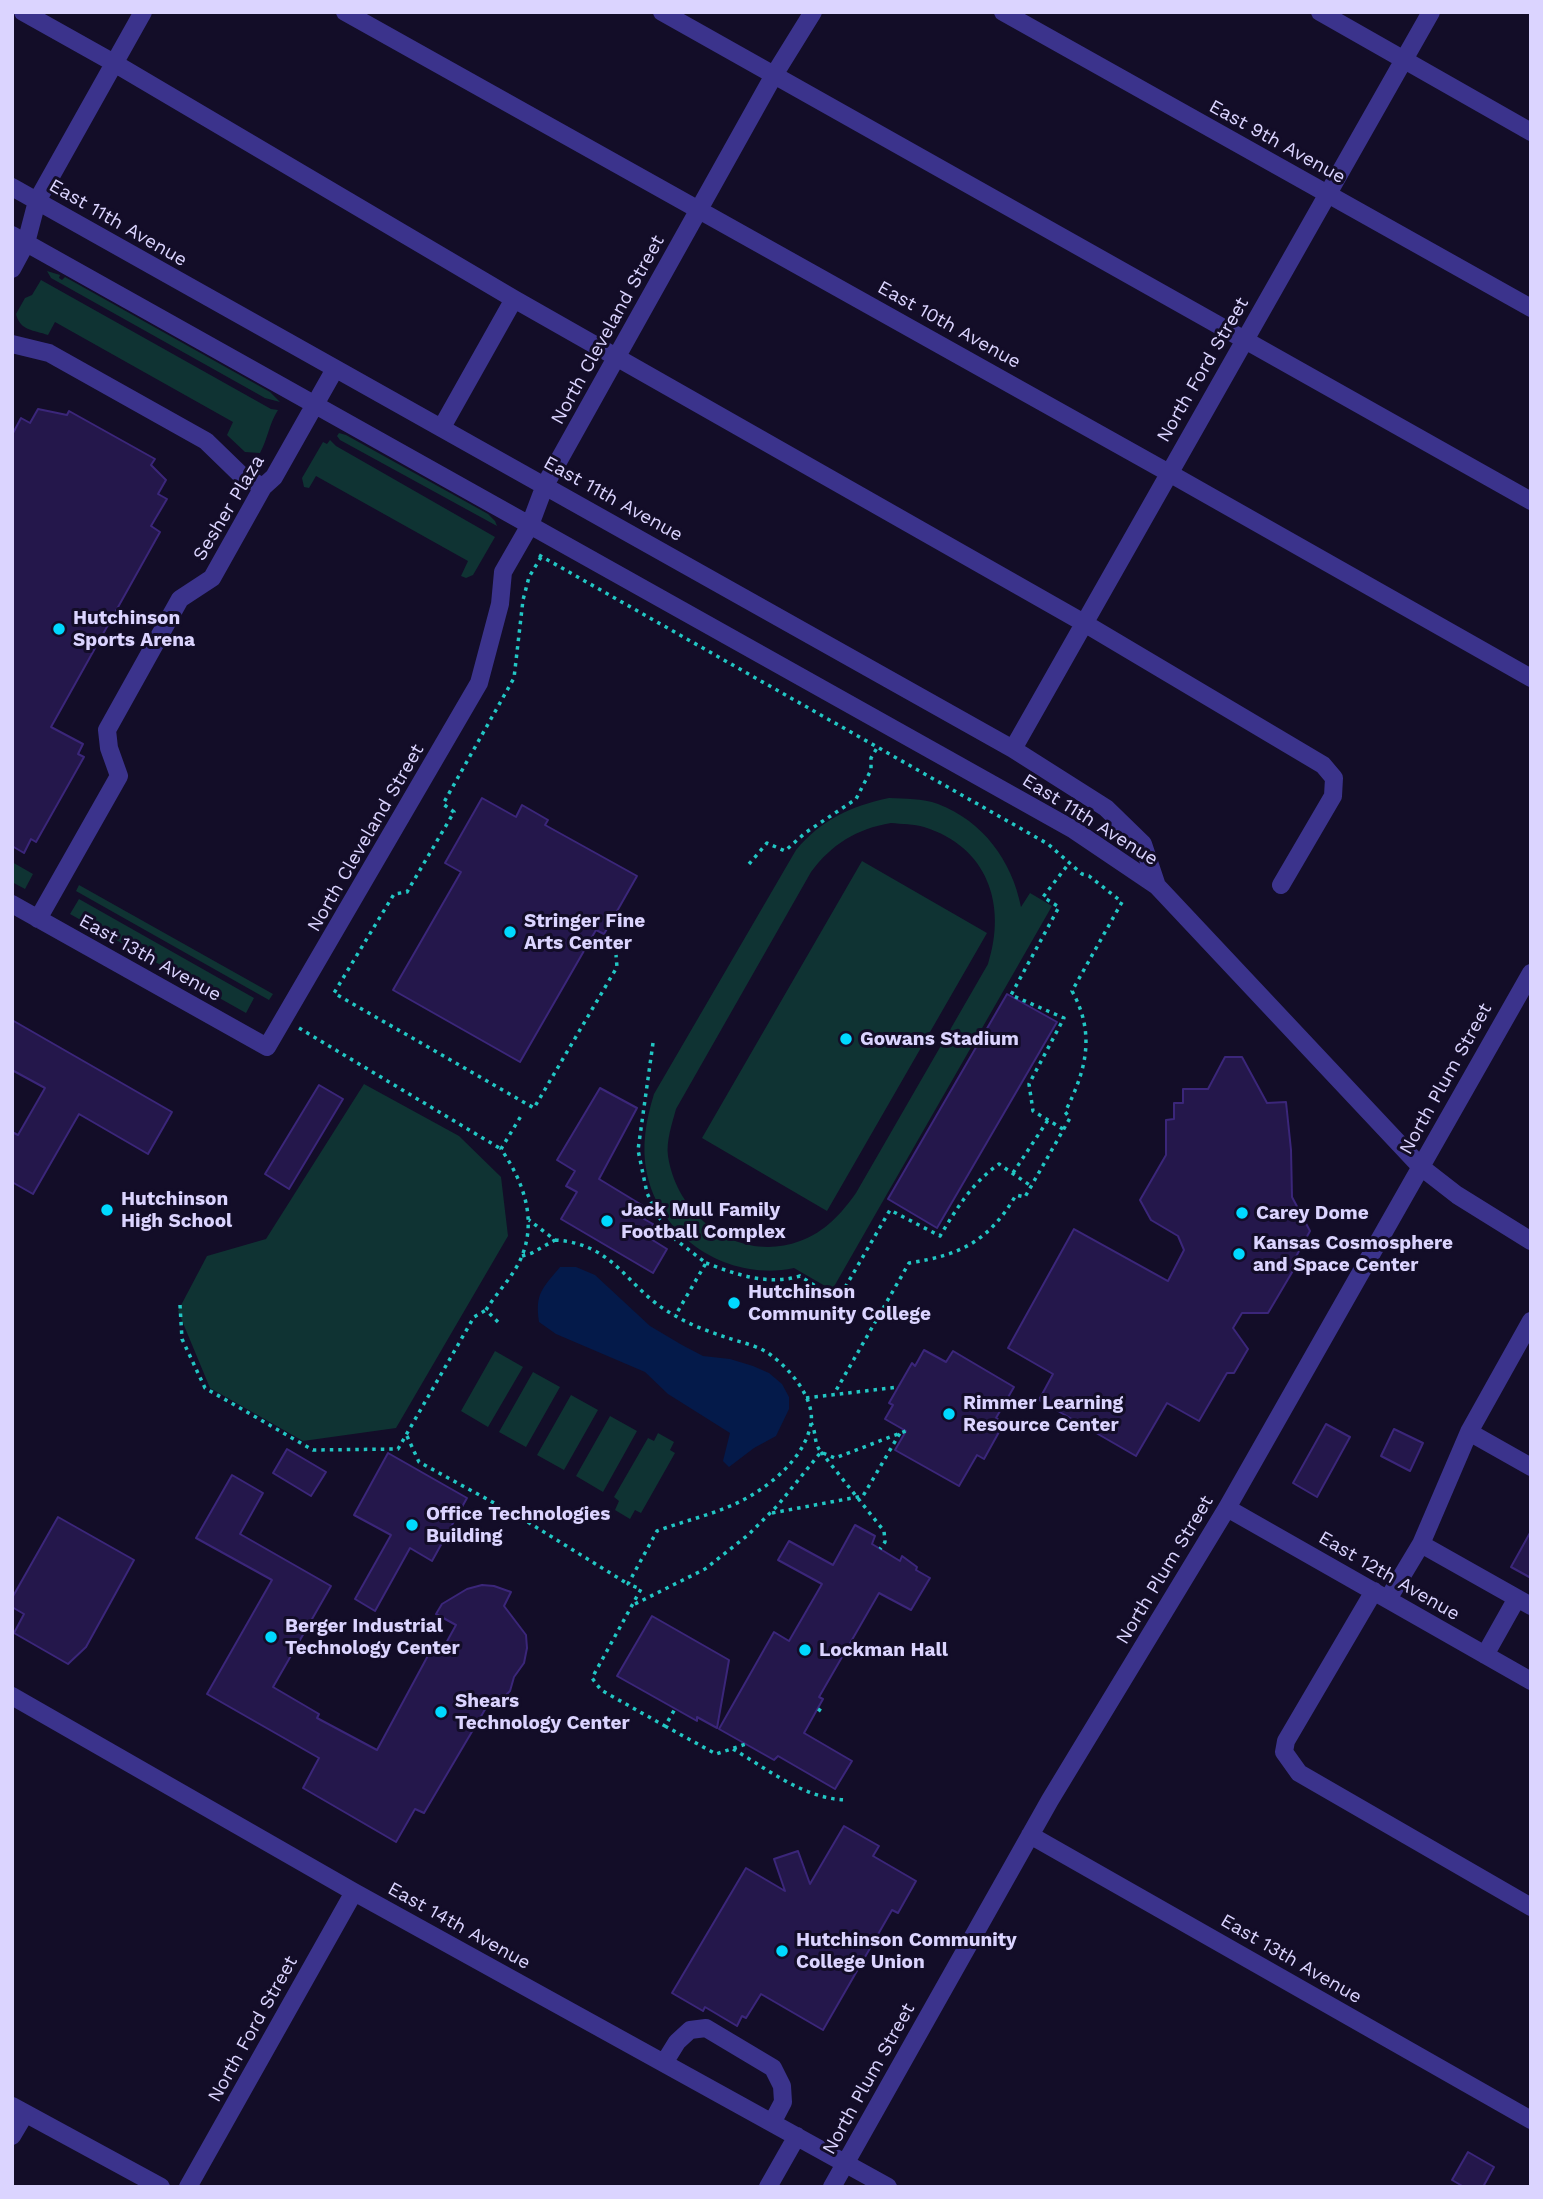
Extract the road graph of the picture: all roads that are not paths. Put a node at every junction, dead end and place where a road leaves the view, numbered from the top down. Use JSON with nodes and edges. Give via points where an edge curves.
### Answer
{"nodes":[{"id":1,"x":23,"y":12,"type":"edge"},
{"id":2,"x":143,"y":12,"type":"edge"},
{"id":3,"x":345,"y":12,"type":"edge"},
{"id":4,"x":662,"y":12,"type":"edge"},
{"id":5,"x":813,"y":12,"type":"edge"},
{"id":6,"x":1003,"y":12,"type":"edge"},
{"id":7,"x":1320,"y":12,"type":"edge"},
{"id":8,"x":1431,"y":12,"type":"edge"},
{"id":9,"x":1404,"y":59,"type":"junction"},
{"id":10,"x":114,"y":63,"type":"junction"},
{"id":11,"x":774,"y":75,"type":"junction"},
{"id":12,"x":1531,"y":132,"type":"edge"},
{"id":13,"x":12,"y":187,"type":"edge"},
{"id":14,"x":1327,"y":194,"type":"junction"},
{"id":15,"x":37,"y":201,"type":"junction"},
{"id":16,"x":699,"y":209,"type":"junction"},
{"id":17,"x":19,"y":239,"type":"edge"},
{"id":18,"x":12,"y":269,"type":"edge"},
{"id":19,"x":514,"y":299,"type":"junction"},
{"id":20,"x":1531,"y":308,"type":"edge"},
{"id":21,"x":1244,"y":341,"type":"junction"},
{"id":22,"x":12,"y":344,"type":"edge"},
{"id":23,"x":616,"y":358,"type":"junction"},
{"id":24,"x":335,"y":369,"type":"junction"},
{"id":25,"x":316,"y":404,"type":"junction"},
{"id":26,"x":443,"y":427,"type":"junction"},
{"id":27,"x":1169,"y":473,"type":"junction"},
{"id":28,"x":545,"y":485,"type":"junction"},
{"id":29,"x":263,"y":487,"type":"junction"},
{"id":30,"x":1531,"y":501,"type":"edge"},
{"id":31,"x":530,"y":525,"type":"junction"},
{"id":32,"x":1084,"y":623,"type":"junction"},
{"id":33,"x":1531,"y":678,"type":"edge"},
{"id":34,"x":1013,"y":750,"type":"junction"},
{"id":35,"x":1281,"y":885,"type":"dead end"},
{"id":36,"x":1157,"y":886,"type":"junction"},
{"id":37,"x":12,"y":904,"type":"edge"},
{"id":38,"x":38,"y":919,"type":"junction"},
{"id":39,"x":1531,"y":973,"type":"edge"},
{"id":40,"x":267,"y":1047,"type":"joint"},
{"id":41,"x":1421,"y":1167,"type":"junction"},
{"id":42,"x":1531,"y":1241,"type":"edge"},
{"id":43,"x":1531,"y":1321,"type":"edge"},
{"id":44,"x":1469,"y":1432,"type":"junction"},
{"id":45,"x":1531,"y":1467,"type":"edge"},
{"id":46,"x":1227,"y":1508,"type":"junction"},
{"id":47,"x":1421,"y":1544,"type":"junction"},
{"id":48,"x":1381,"y":1595,"type":"junction"},
{"id":49,"x":1524,"y":1602,"type":"edge"},
{"id":50,"x":1485,"y":1655,"type":"junction"},
{"id":51,"x":1531,"y":1681,"type":"edge"},
{"id":52,"x":12,"y":1696,"type":"edge"},
{"id":53,"x":1030,"y":1835,"type":"junction"},
{"id":54,"x":354,"y":1892,"type":"junction"},
{"id":55,"x":1531,"y":1906,"type":"edge"},
{"id":56,"x":664,"y":2063,"type":"junction"},
{"id":57,"x":19,"y":2110,"type":"edge"},
{"id":58,"x":1531,"y":2120,"type":"edge"},
{"id":59,"x":772,"y":2123,"type":"junction"},
{"id":60,"x":12,"y":2136,"type":"edge"},
{"id":61,"x":797,"y":2136,"type":"junction"},
{"id":62,"x":845,"y":2163,"type":"junction"},
{"id":63,"x":162,"y":2187,"type":"edge"},
{"id":64,"x":188,"y":2187,"type":"edge"},
{"id":65,"x":768,"y":2187,"type":"edge"},
{"id":66,"x":832,"y":2187,"type":"edge"},
{"id":67,"x":888,"y":2187,"type":"edge"}],
"edges":[{"from":1,"to":10,"type":"street"},
{"from":2,"to":10,"type":"street"},
{"from":3,"to":16,"type":"street","name":"East 10th Avenue"},
{"from":4,"to":11,"type":"street"},
{"from":5,"to":11,"type":"street","name":"North Cleveland Street"},
{"from":6,"to":14,"type":"street","name":"East 9th Avenue"},
{"from":7,"to":9,"type":"street"},
{"from":8,"to":9,"type":"street","name":"North Ford Street"},
{"from":9,"to":12,"type":"street"},
{"from":9,"to":14,"type":"street","name":"North Ford Street"},
{"from":10,"to":15,"type":"street"},
{"from":10,"to":19,"type":"street"},
{"from":11,"to":16,"type":"street","name":"North Cleveland Street"},
{"from":11,"to":21,"type":"street"},
{"from":13,"to":15,"type":"street","name":"East 11th Avenue"},
{"from":14,"to":20,"type":"street","name":"East 9th Avenue"},
{"from":14,"to":21,"type":"street","name":"North Ford Street"},
{"from":15,"to":17,"type":"street"},
{"from":15,"to":24,"type":"street","name":"East 11th Avenue"},
{"from":16,"to":23,"type":"street","name":"North Cleveland Street"},
{"from":16,"to":27,"type":"street","name":"East 10th Avenue"},
{"from":17,"to":18,"type":"street"},
{"from":17,"to":25,"type":"street","name":"East 11th Avenue"},
{"from":19,"to":23,"type":"street"},
{"from":19,"to":26,"type":"street"},
{"from":21,"to":27,"type":"street","name":"North Ford Street"},
{"from":21,"to":30,"type":"street"},
{"from":22,"to":29,"type":"street","via":[[49,353],[206,441],[240,474]]},
{"from":23,"to":28,"type":"street","name":"North Cleveland Street"},
{"from":23,"to":32,"type":"street"},
{"from":24,"to":25,"type":"street","name":"Sesher Plaza"},
{"from":24,"to":26,"type":"street","name":"East 11th Avenue"},
{"from":25,"to":29,"type":"street","name":"Sesher Plaza","via":[[274,477]]},
{"from":25,"to":31,"type":"street","name":"East 11th Avenue"},
{"from":26,"to":28,"type":"street","name":"East 11th Avenue"},
{"from":27,"to":32,"type":"street","name":"North Ford Street"},
{"from":27,"to":33,"type":"street","name":"East 10th Avenue"},
{"from":28,"to":31,"type":"street","name":"North Cleveland Street"},
{"from":28,"to":34,"type":"street","name":"East 11th Avenue"},
{"from":29,"to":38,"type":"street","name":"Sesher Plaza","via":[[212,578],[180,598],[107,730],[119,776]]},
{"from":31,"to":36,"type":"street","name":"East 11th Avenue","via":[[1074,830]]},
{"from":31,"to":40,"type":"street","name":"North Cleveland Street","via":[[503,572],[500,604],[479,683]]},
{"from":32,"to":34,"type":"street","name":"North Ford Street"},
{"from":32,"to":35,"type":"street","via":[[1323,765],[1334,778],[1333,796]]},
{"from":34,"to":36,"type":"street","name":"East 11th Avenue","via":[[1106,808],[1143,844]]},
{"from":36,"to":41,"type":"street","name":"East 11th Avenue"},
{"from":37,"to":38,"type":"street","name":"East 13th Avenue"},
{"from":38,"to":40,"type":"street","name":"East 13th Avenue"},
{"from":39,"to":41,"type":"street","name":"North Plum Street"},
{"from":41,"to":42,"type":"street","name":"East 11th Avenue"},
{"from":41,"to":46,"type":"street","name":"North Plum Street"},
{"from":43,"to":44,"type":"street"},
{"from":44,"to":45,"type":"street"},
{"from":44,"to":47,"type":"street"},
{"from":46,"to":48,"type":"street","name":"East 12th Avenue"},
{"from":46,"to":53,"type":"street","name":"North Plum Street"},
{"from":47,"to":48,"type":"street"},
{"from":47,"to":49,"type":"street"},
{"from":48,"to":50,"type":"street","name":"East 12th Avenue"},
{"from":48,"to":55,"type":"street","via":[[1286,1741],[1284,1752],[1299,1773]]},
{"from":49,"to":50,"type":"street"},
{"from":50,"to":51,"type":"street","name":"East 12th Avenue"},
{"from":52,"to":54,"type":"street","name":"East 14th Avenue"},
{"from":53,"to":58,"type":"street","name":"East 13th Avenue"},
{"from":53,"to":62,"type":"street","name":"North Plum Street"},
{"from":54,"to":56,"type":"street","name":"East 14th Avenue"},
{"from":54,"to":64,"type":"street","name":"North Ford Street"},
{"from":56,"to":59,"type":"street","name":"East 14th Avenue"},
{"from":56,"to":59,"type":"street","via":[[690,2029],[706,2028],[773,2068],[782,2086],[783,2102]]},
{"from":57,"to":60,"type":"street"},
{"from":57,"to":63,"type":"street"},
{"from":59,"to":61,"type":"street","name":"East 14th Avenue"},
{"from":61,"to":62,"type":"street","name":"East 14th Avenue"},
{"from":61,"to":65,"type":"street"},
{"from":62,"to":66,"type":"street","name":"North Plum Street"},
{"from":62,"to":67,"type":"street","name":"East 14th Avenue"}]}
